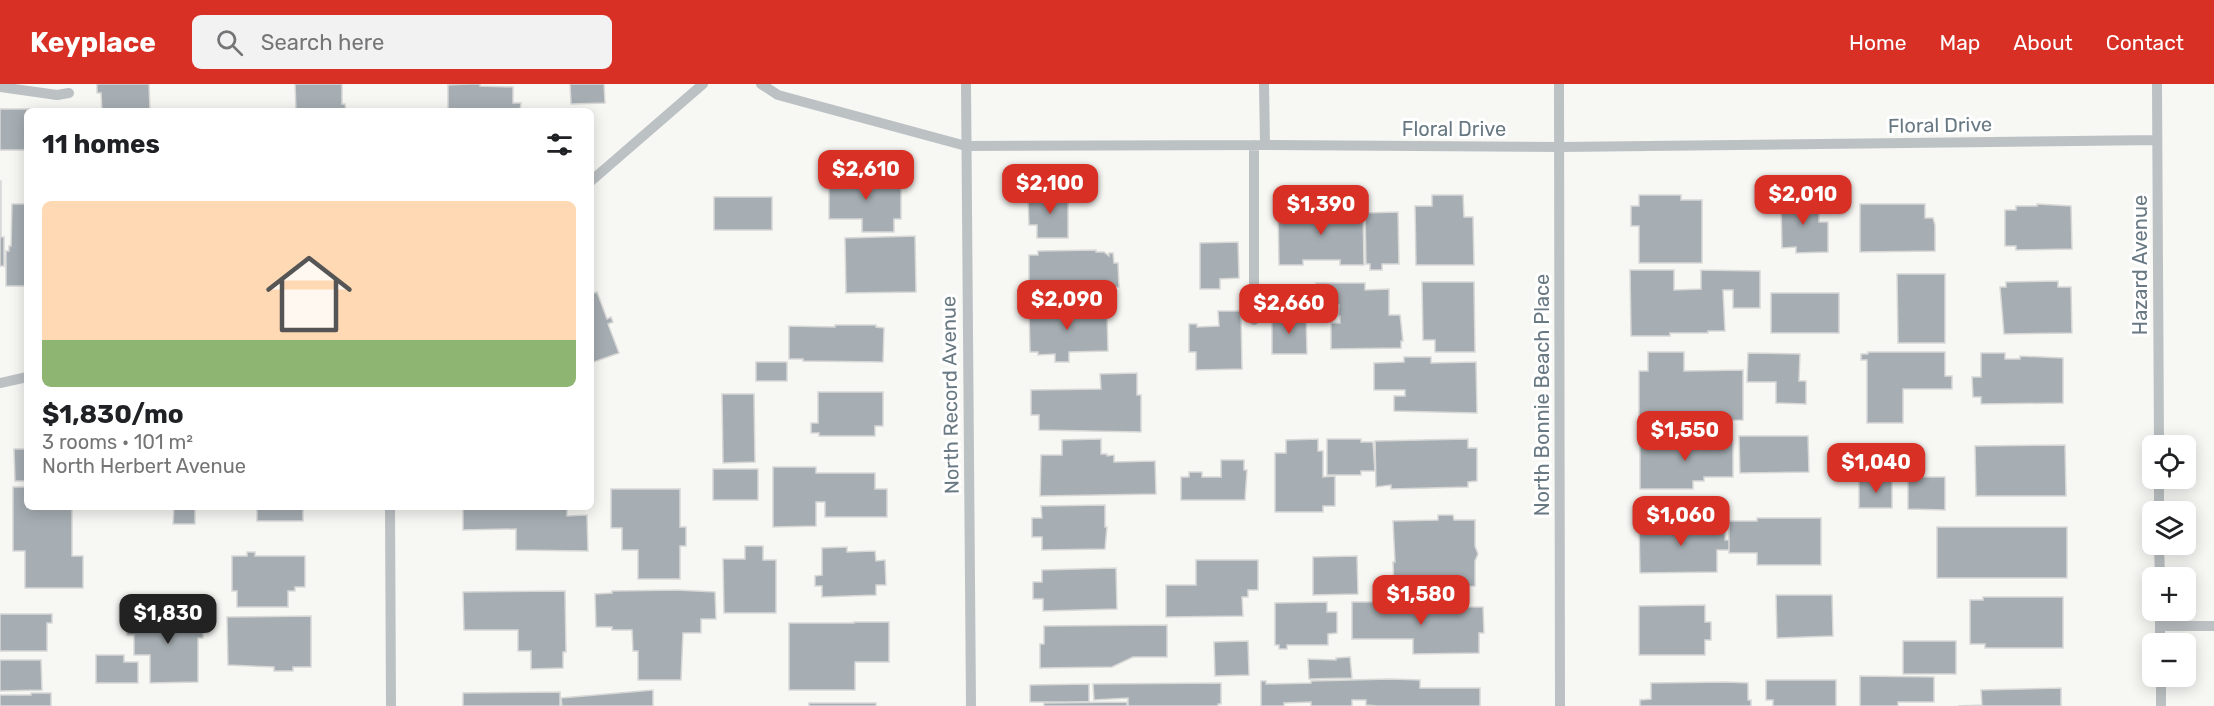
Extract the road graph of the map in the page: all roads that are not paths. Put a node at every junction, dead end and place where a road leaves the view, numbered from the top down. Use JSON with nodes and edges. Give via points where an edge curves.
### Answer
{"nodes":[{"id":1,"x":703,"y":84,"type":"edge"},
{"id":2,"x":761,"y":84,"type":"edge"},
{"id":3,"x":966,"y":84,"type":"edge"},
{"id":4,"x":1264,"y":84,"type":"edge"},
{"id":5,"x":1559,"y":84,"type":"edge"},
{"id":6,"x":2157,"y":84,"type":"edge"},
{"id":7,"x":0,"y":87,"type":"edge"},
{"id":8,"x":69,"y":93,"type":"dead end"},
{"id":9,"x":2157,"y":140,"type":"junction"},
{"id":10,"x":1259,"y":145,"type":"junction"},
{"id":11,"x":966,"y":146,"type":"junction"},
{"id":12,"x":1560,"y":147,"type":"junction"},
{"id":13,"x":594,"y":179,"type":"edge"},
{"id":14,"x":1254,"y":320,"type":"dead end"},
{"id":15,"x":24,"y":378,"type":"edge"},
{"id":16,"x":0,"y":383,"type":"edge"},
{"id":17,"x":2159,"y":435,"type":"edge"},
{"id":18,"x":390,"y":510,"type":"edge"},
{"id":19,"x":2160,"y":621,"type":"edge"},
{"id":20,"x":2160,"y":626,"type":"junction"},
{"id":21,"x":2214,"y":626,"type":"edge"},
{"id":22,"x":2160,"y":633,"type":"edge"},
{"id":23,"x":2161,"y":687,"type":"edge"},
{"id":24,"x":391,"y":706,"type":"edge"},
{"id":25,"x":971,"y":706,"type":"edge"},
{"id":26,"x":1560,"y":706,"type":"edge"},
{"id":27,"x":2161,"y":706,"type":"edge"}],
"edges":[{"from":1,"to":13,"type":"street"},
{"from":2,"to":11,"type":"street","name":"Floral Drive","via":[[778,95]]},
{"from":3,"to":11,"type":"street","name":"North Record Avenue"},
{"from":4,"to":10,"type":"street"},
{"from":5,"to":12,"type":"street","name":"North Bonnie Beach Place"},
{"from":6,"to":9,"type":"street","name":"Hazard Avenue"},
{"from":7,"to":8,"type":"street"},
{"from":9,"to":12,"type":"street","name":"Floral Drive"},
{"from":9,"to":17,"type":"street","name":"Hazard Avenue"},
{"from":10,"to":11,"type":"street","name":"Floral Drive"},
{"from":10,"to":12,"type":"street","name":"Floral Drive"},
{"from":10,"to":14,"type":"street"},
{"from":11,"to":25,"type":"street","name":"North Record Avenue"},
{"from":12,"to":26,"type":"street","name":"North Bonnie Beach Place"},
{"from":15,"to":16,"type":"street"},
{"from":18,"to":24,"type":"street"},
{"from":19,"to":20,"type":"street"},
{"from":20,"to":21,"type":"street"},
{"from":20,"to":22,"type":"street"},
{"from":23,"to":27,"type":"street"}]}
